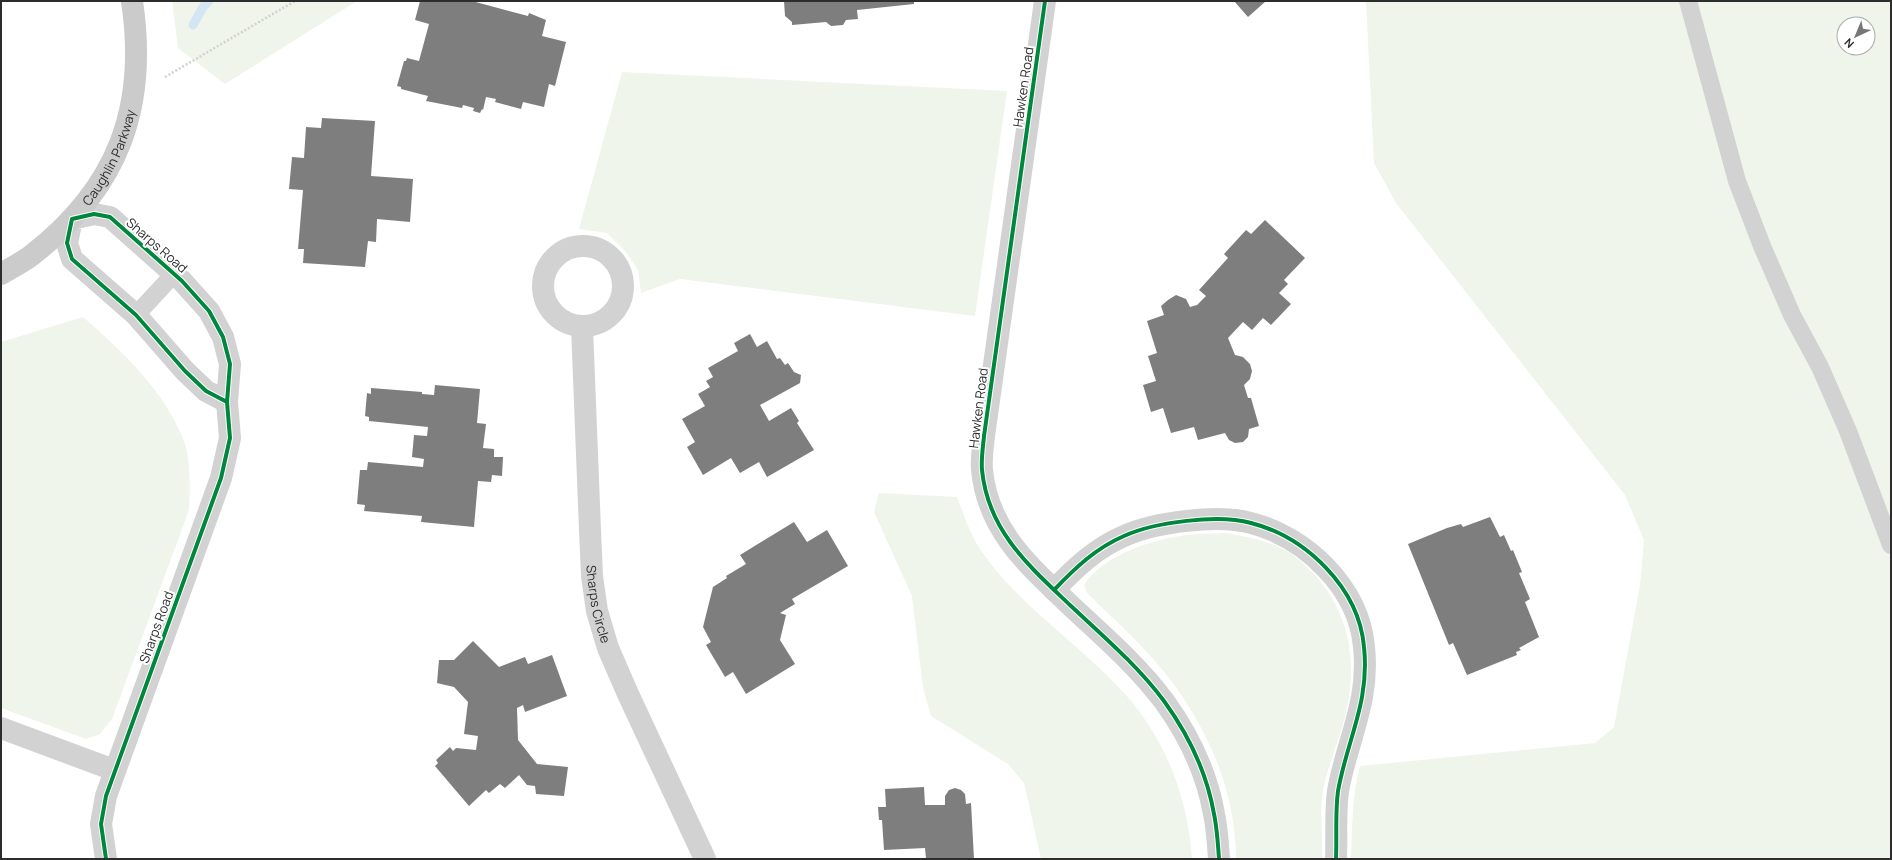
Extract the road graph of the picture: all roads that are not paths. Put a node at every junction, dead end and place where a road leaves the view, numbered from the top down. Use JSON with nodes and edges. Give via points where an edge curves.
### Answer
{"nodes":[{"id":1,"x":132,"y":1,"type":"edge"},
{"id":2,"x":1045,"y":1,"type":"edge"},
{"id":3,"x":1688,"y":1,"type":"edge"},
{"id":4,"x":72,"y":219,"type":"junction"},
{"id":5,"x":1,"y":274,"type":"edge"},
{"id":6,"x":174,"y":274,"type":"junction"},
{"id":7,"x":136,"y":315,"type":"junction"},
{"id":8,"x":582,"y":327,"type":"dead end"},
{"id":9,"x":227,"y":402,"type":"junction"},
{"id":10,"x":1891,"y":545,"type":"edge"},
{"id":11,"x":1054,"y":590,"type":"junction"},
{"id":12,"x":1,"y":728,"type":"edge"},
{"id":13,"x":114,"y":770,"type":"junction"},
{"id":14,"x":106,"y":859,"type":"edge"},
{"id":15,"x":705,"y":859,"type":"edge"},
{"id":16,"x":1219,"y":859,"type":"edge"},
{"id":17,"x":1336,"y":859,"type":"edge"}],
"edges":[{"from":1,"to":4,"type":"street","name":"Caughlin Parkway","via":[[138,61],[134,97],[126,130],[114,160]]},
{"from":2,"to":11,"type":"street","name":"Hawken Road","via":[[984,436],[982,469],[988,499],[999,526],[1015,551]]},
{"from":3,"to":10,"type":"lane","via":[[1736,181],[1792,315],[1820,367],[1848,431]]},
{"from":4,"to":5,"type":"street","name":"Caughlin Parkway","via":[[31,256]]},
{"from":4,"to":6,"type":"street","name":"Sharps Road","via":[[94,214],[110,217]]},
{"from":4,"to":7,"type":"street","via":[[67,244],[72,259]]},
{"from":6,"to":7,"type":"lane"},
{"from":6,"to":9,"type":"street","name":"Sharps Road","via":[[209,311],[223,337],[230,364]]},
{"from":7,"to":9,"type":"street","via":[[185,371],[206,391]]},
{"from":8,"to":15,"type":"street","name":"Sharps Circle","via":[[592,576],[597,611],[608,648],[628,694]]},
{"from":9,"to":13,"type":"street","name":"Sharps Road","via":[[230,438],[221,478]]},
{"from":11,"to":16,"type":"street","name":"Hawken Road","via":[[1142,673],[1172,714],[1204,773],[1214,814]]},
{"from":11,"to":17,"type":"street","via":[[1083,562],[1124,535],[1158,525],[1220,519],[1250,522],[1285,536],[1312,554],[1329,570],[1346,594],[1357,618],[1364,646],[1366,673],[1362,702],[1338,792]]},
{"from":12,"to":13,"type":"street"},
{"from":13,"to":14,"type":"street","name":"Sharps Road","via":[[101,824]]}]}
